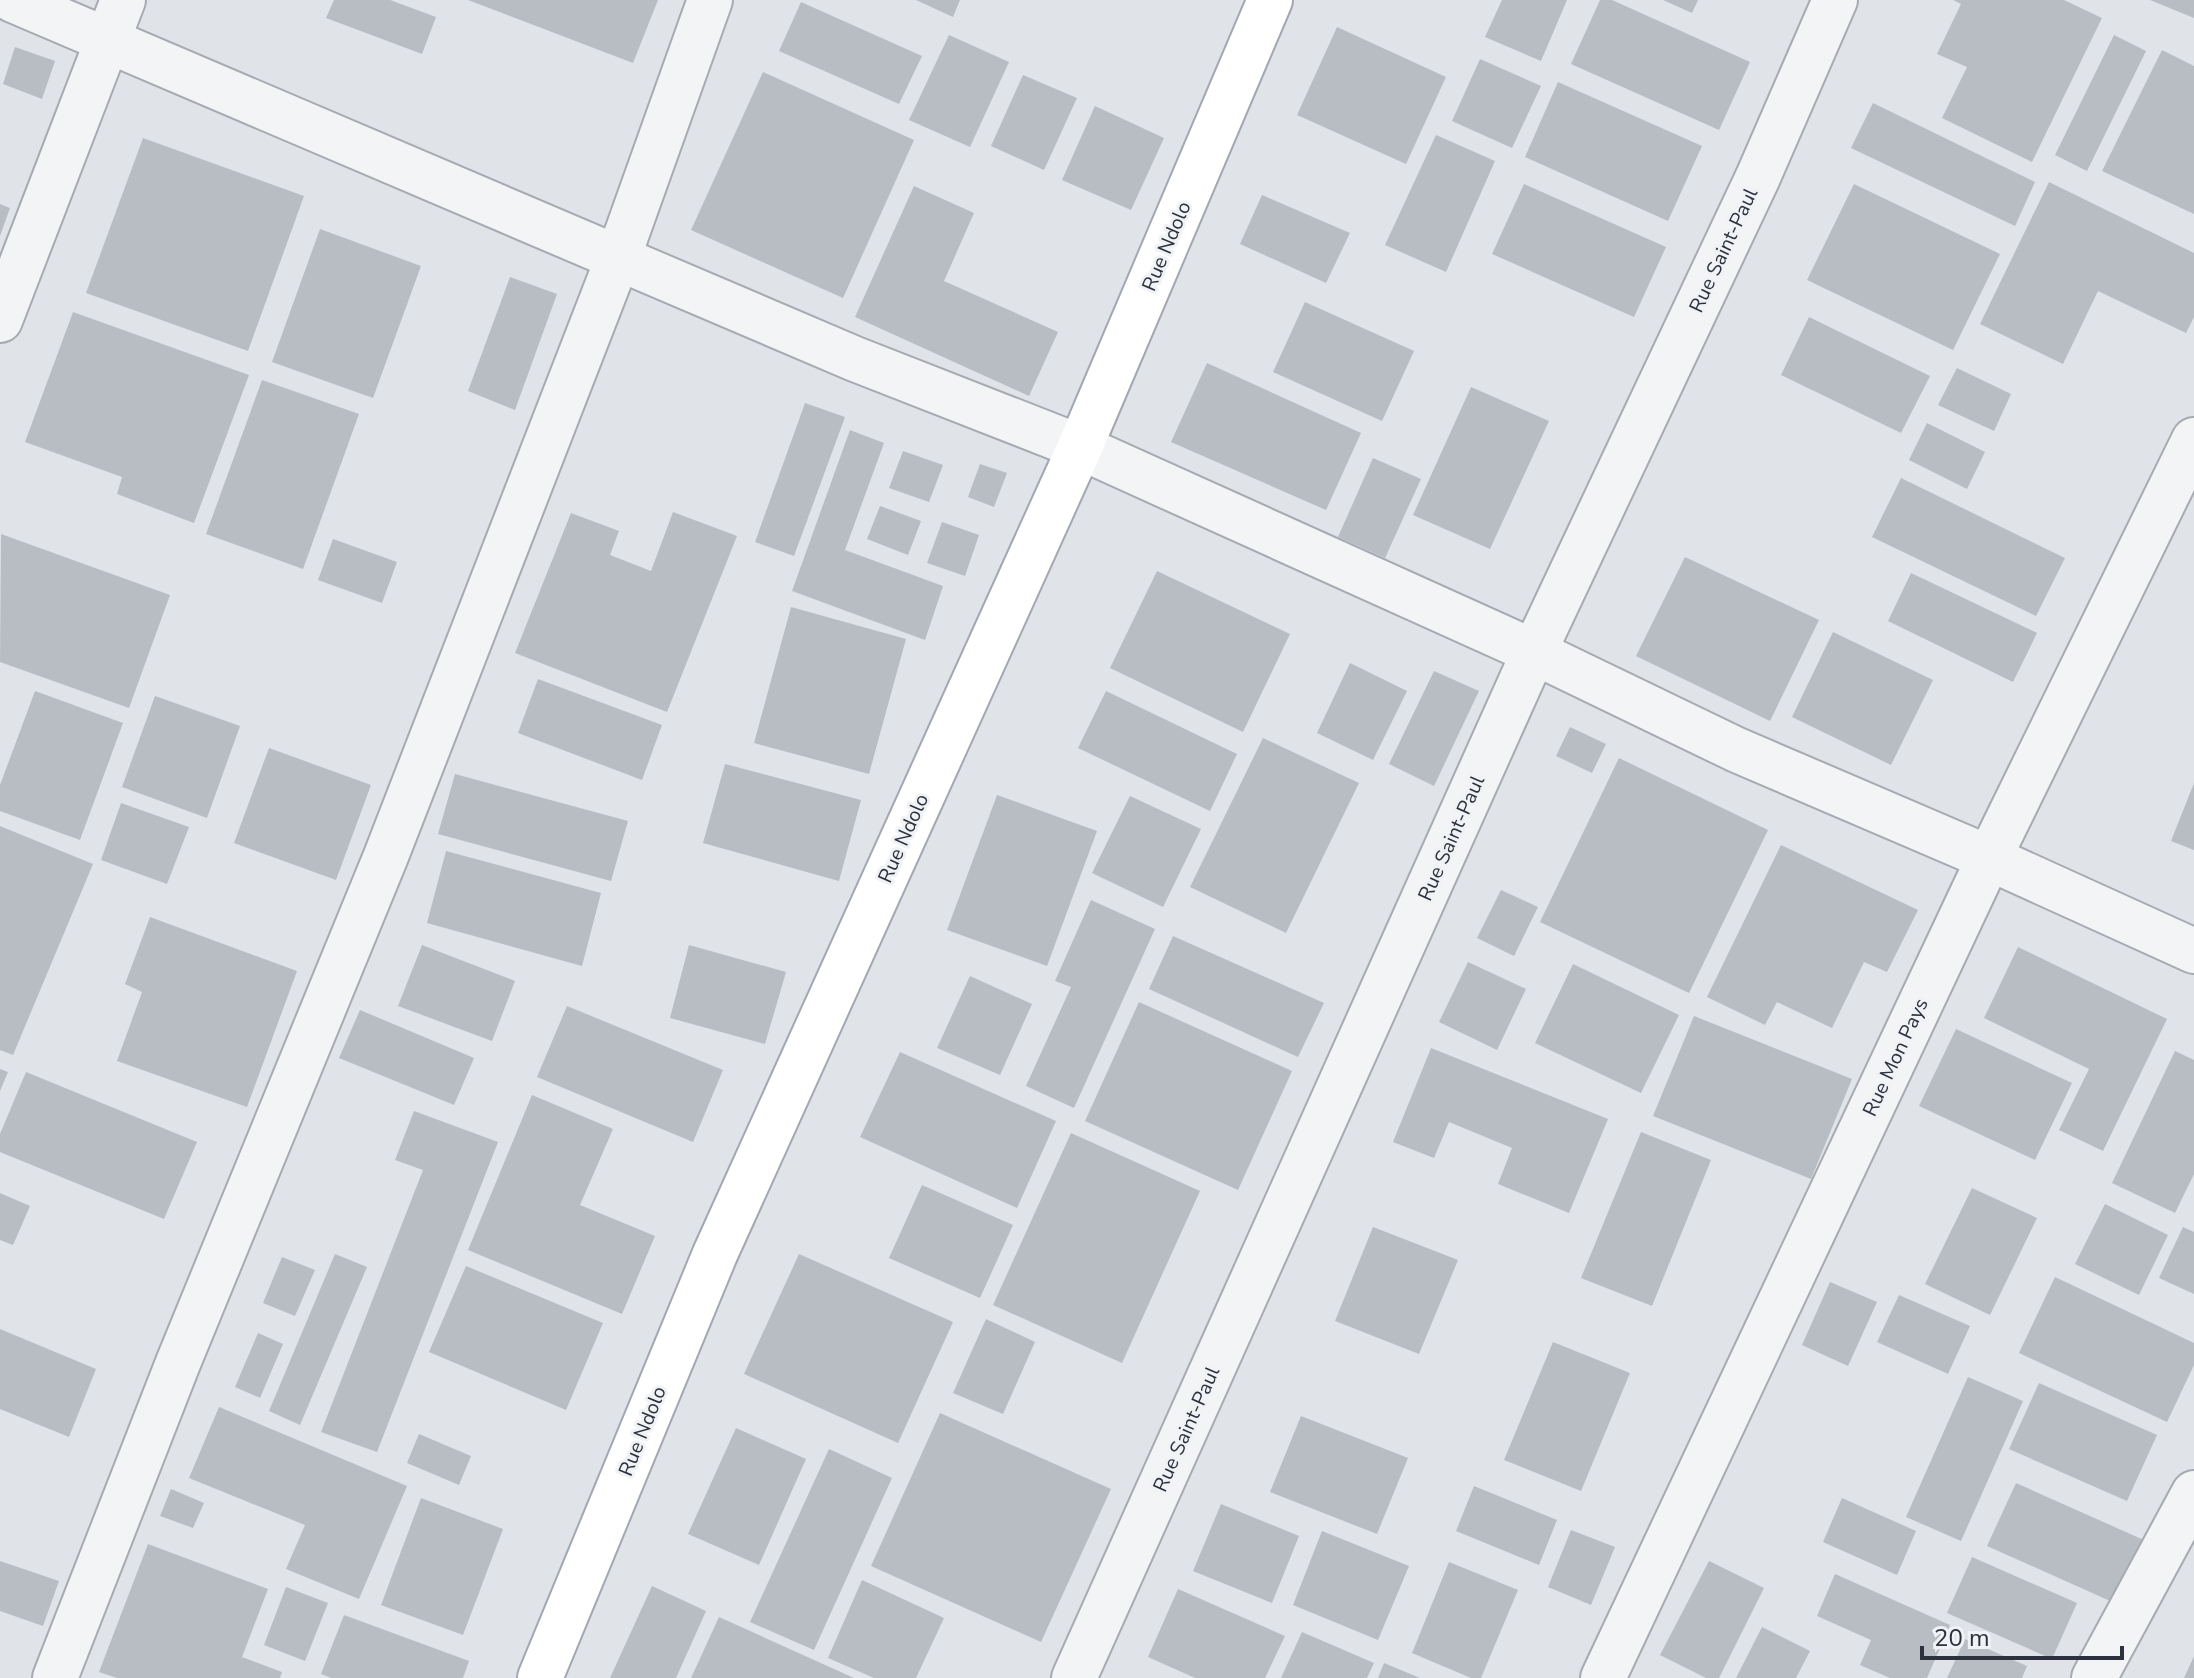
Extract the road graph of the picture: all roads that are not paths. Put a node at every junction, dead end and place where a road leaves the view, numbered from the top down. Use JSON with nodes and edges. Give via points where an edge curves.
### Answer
{"nodes":[{"id":1,"x":13,"y":0,"type":"edge"},
{"id":2,"x":123,"y":0,"type":"edge"},
{"id":3,"x":710,"y":0,"type":"edge"},
{"id":4,"x":1270,"y":0,"type":"edge"},
{"id":5,"x":1835,"y":0,"type":"edge"},
{"id":6,"x":108,"y":42,"type":"junction"},
{"id":7,"x":618,"y":258,"type":"junction"},
{"id":8,"x":0,"y":320,"type":"edge"},
{"id":9,"x":2194,"y":440,"type":"edge"},
{"id":10,"x":1080,"y":447,"type":"junction"},
{"id":11,"x":1534,"y":652,"type":"junction"},
{"id":12,"x":1989,"y":858,"type":"junction"},
{"id":13,"x":2194,"y":951,"type":"edge"},
{"id":14,"x":2194,"y":1493,"type":"edge"},
{"id":15,"x":55,"y":1678,"type":"edge"},
{"id":16,"x":540,"y":1678,"type":"edge"},
{"id":17,"x":1074,"y":1678,"type":"edge"},
{"id":18,"x":1603,"y":1678,"type":"edge"},
{"id":19,"x":2094,"y":1678,"type":"edge"}],
"edges":[{"from":1,"to":6,"type":"street"},
{"from":2,"to":6,"type":"street"},
{"from":3,"to":7,"type":"street"},
{"from":4,"to":10,"type":"main road","name":"Rue Ndolo"},
{"from":5,"to":11,"type":"street","name":"Rue Saint-Paul","via":[[1758,177]]},
{"from":6,"to":7,"type":"street"},
{"from":6,"to":8,"type":"street"},
{"from":7,"to":10,"type":"street"},
{"from":7,"to":15,"type":"street","via":[[386,856]]},
{"from":9,"to":12,"type":"street","name":"Rue Mon Pays"},
{"from":10,"to":11,"type":"street"},
{"from":10,"to":16,"type":"main road","name":"Rue Ndolo","via":[[715,1254]]},
{"from":11,"to":12,"type":"street","via":[[1737,750]]},
{"from":11,"to":17,"type":"street","name":"Rue Saint-Paul"},
{"from":12,"to":13,"type":"street"},
{"from":12,"to":18,"type":"street","name":"Rue Mon Pays"},
{"from":14,"to":19,"type":"street"}]}
